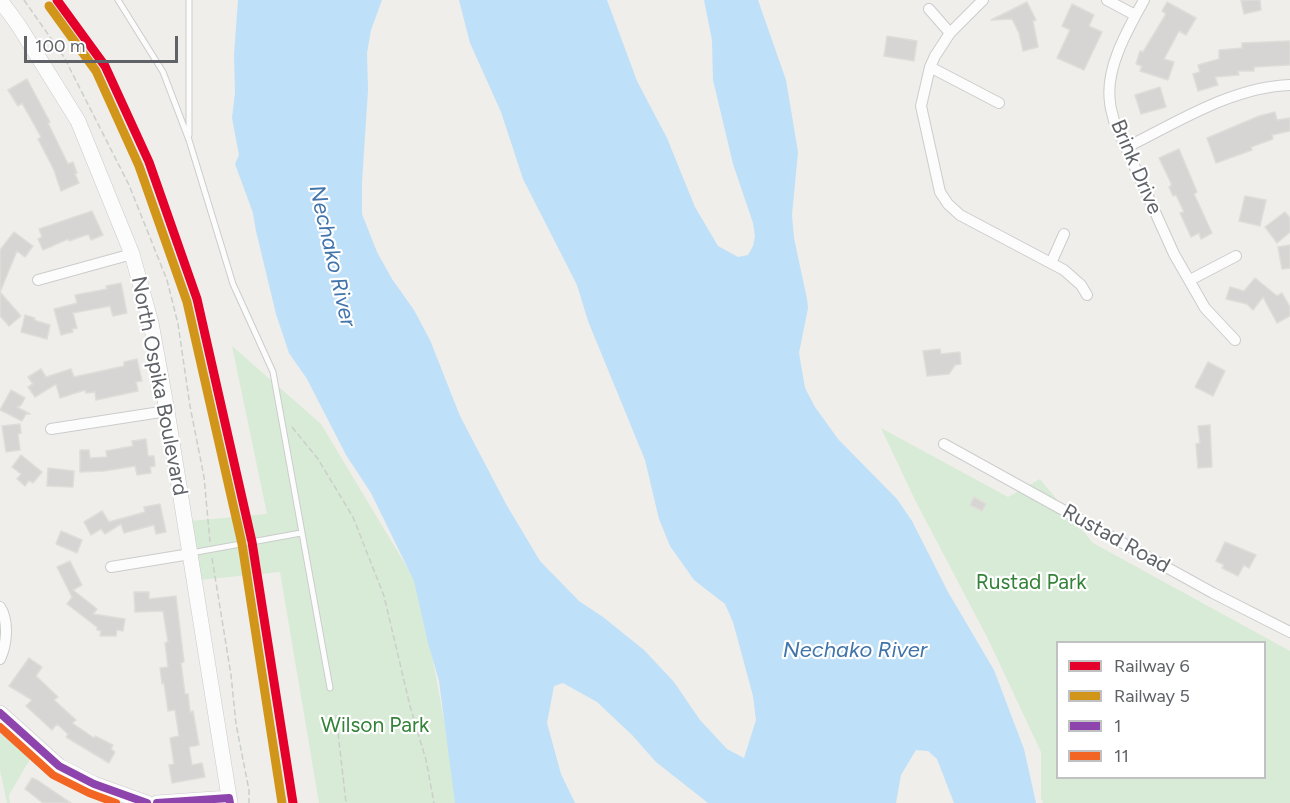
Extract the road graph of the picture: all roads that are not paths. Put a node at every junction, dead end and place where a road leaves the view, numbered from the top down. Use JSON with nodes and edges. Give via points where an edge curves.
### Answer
{"nodes":[{"id":1,"x":0,"y":0,"type":"edge"},
{"id":2,"x":118,"y":0,"type":"edge"},
{"id":3,"x":189,"y":0,"type":"edge"},
{"id":4,"x":983,"y":0,"type":"edge"},
{"id":5,"x":1107,"y":0,"type":"edge"},
{"id":6,"x":1144,"y":0,"type":"edge"},
{"id":7,"x":930,"y":9,"type":"dead end"},
{"id":8,"x":1135,"y":15,"type":"junction"},
{"id":9,"x":950,"y":33,"type":"junction"},
{"id":10,"x":930,"y":67,"type":"junction"},
{"id":11,"x":1290,"y":85,"type":"edge"},
{"id":12,"x":999,"y":102,"type":"dead end"},
{"id":13,"x":189,"y":140,"type":"junction"},
{"id":14,"x":1126,"y":147,"type":"junction"},
{"id":15,"x":1064,"y":234,"type":"dead end"},
{"id":16,"x":132,"y":254,"type":"junction"},
{"id":17,"x":1236,"y":256,"type":"dead end"},
{"id":18,"x":1051,"y":263,"type":"junction"},
{"id":19,"x":38,"y":280,"type":"dead end"},
{"id":20,"x":1190,"y":280,"type":"junction"},
{"id":21,"x":1087,"y":295,"type":"dead end"},
{"id":22,"x":1235,"y":340,"type":"dead end"},
{"id":23,"x":167,"y":411,"type":"junction"},
{"id":24,"x":51,"y":429,"type":"dead end"},
{"id":25,"x":944,"y":444,"type":"dead end"},
{"id":26,"x":301,"y":533,"type":"junction"},
{"id":27,"x":190,"y":554,"type":"junction"},
{"id":28,"x":111,"y":567,"type":"dead end"},
{"id":29,"x":0,"y":607,"type":"edge"},
{"id":30,"x":1290,"y":632,"type":"edge"},
{"id":31,"x":0,"y":659,"type":"edge"},
{"id":32,"x":330,"y":688,"type":"dead end"},
{"id":33,"x":0,"y":713,"type":"edge"},
{"id":34,"x":229,"y":801,"type":"edge"},
{"id":35,"x":147,"y":803,"type":"edge"},
{"id":36,"x":157,"y":803,"type":"edge"}],
"edges":[{"from":1,"to":16,"type":"street","name":"North Ospika Boulevard","via":[[78,121]]},
{"from":2,"to":13,"type":"lane","via":[[163,72]]},
{"from":3,"to":13,"type":"lane"},
{"from":4,"to":9,"type":"street"},
{"from":5,"to":8,"type":"street"},
{"from":6,"to":8,"type":"street","name":"Brink Drive"},
{"from":7,"to":9,"type":"street"},
{"from":8,"to":14,"type":"street","name":"Brink Drive","via":[[1110,79],[1114,121]]},
{"from":9,"to":10,"type":"street"},
{"from":10,"to":12,"type":"street"},
{"from":10,"to":18,"type":"street","via":[[921,106],[940,192],[960,215]]},
{"from":11,"to":14,"type":"street","via":[[1223,99]]},
{"from":13,"to":26,"type":"lane","via":[[233,284],[273,372]]},
{"from":14,"to":20,"type":"street","name":"Brink Drive","via":[[1174,254]]},
{"from":15,"to":18,"type":"street"},
{"from":16,"to":19,"type":"street"},
{"from":16,"to":23,"type":"street","name":"North Ospika Boulevard","via":[[151,322]]},
{"from":17,"to":20,"type":"street"},
{"from":18,"to":21,"type":"street","via":[[1073,276]]},
{"from":20,"to":22,"type":"street","name":"Brink Drive","via":[[1205,308]]},
{"from":23,"to":24,"type":"street"},
{"from":23,"to":27,"type":"street","name":"North Ospika Boulevard"},
{"from":25,"to":30,"type":"street","name":"Rustad Road"},
{"from":26,"to":27,"type":"lane"},
{"from":26,"to":32,"type":"lane"},
{"from":27,"to":28,"type":"street"},
{"from":27,"to":34,"type":"street","name":"North Ospika Boulevard"},
{"from":29,"to":31,"type":"street","via":[[4,613],[6,646]]},
{"from":33,"to":35,"type":"street","via":[[59,766],[94,784]]},
{"from":34,"to":36,"type":"street"}]}
